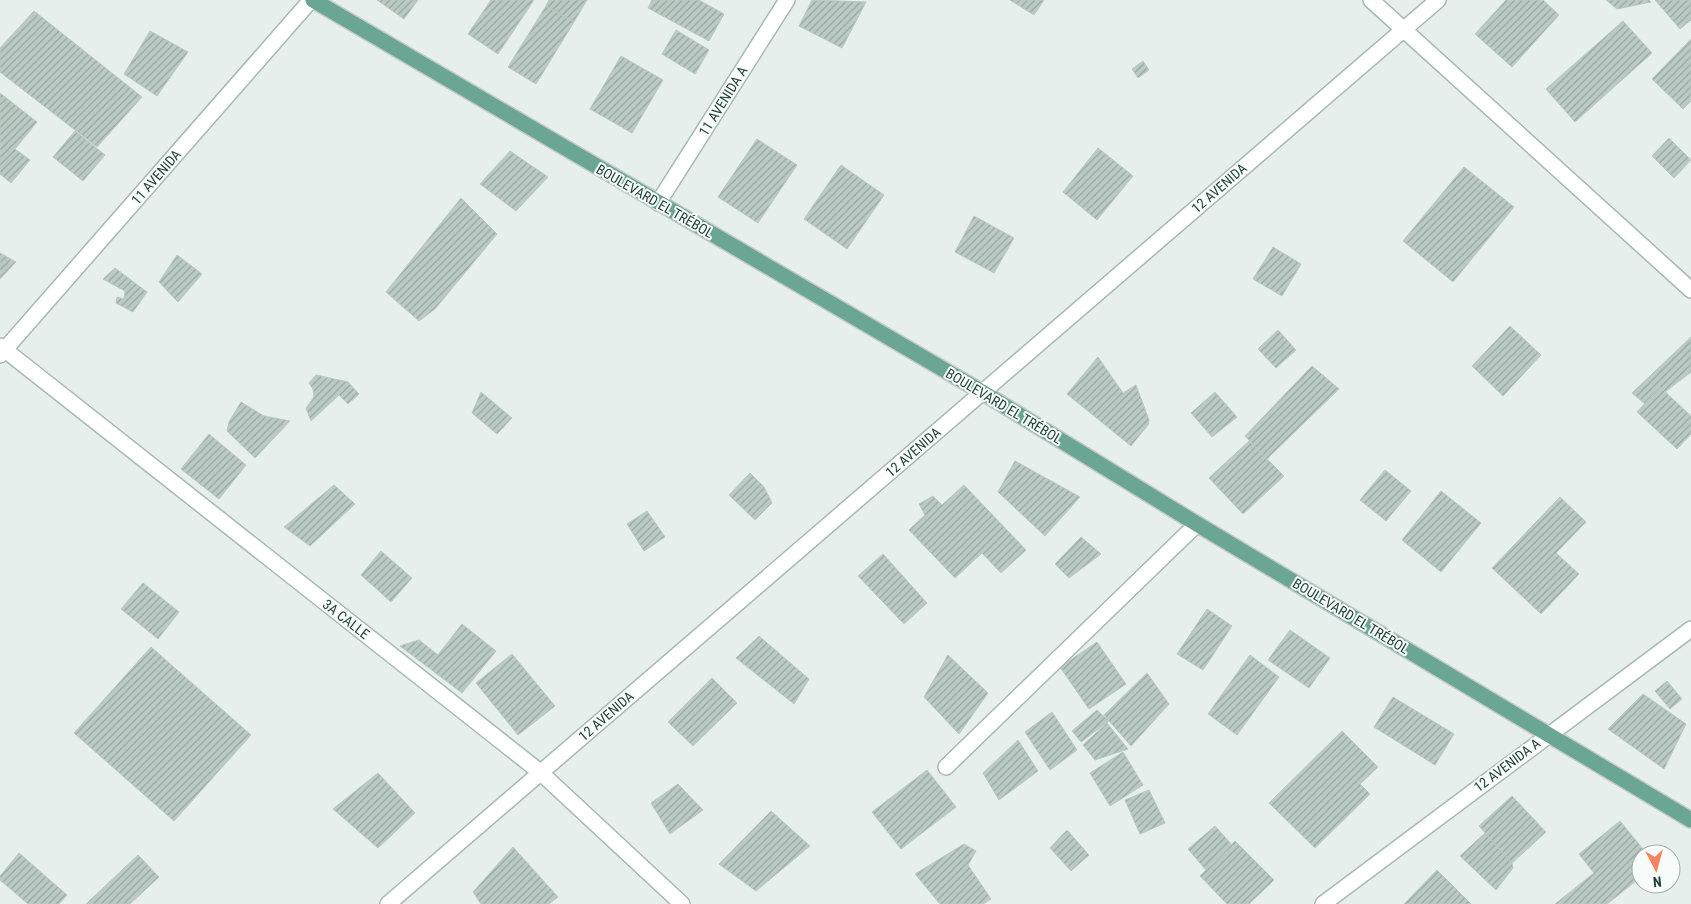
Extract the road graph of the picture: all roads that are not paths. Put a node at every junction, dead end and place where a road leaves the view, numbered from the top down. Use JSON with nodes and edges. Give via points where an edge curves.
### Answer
{"nodes":[{"id":1,"x":312,"y":0,"type":"edge"},
{"id":2,"x":787,"y":0,"type":"edge"},
{"id":3,"x":1371,"y":0,"type":"edge"},
{"id":4,"x":1438,"y":0,"type":"edge"},
{"id":5,"x":1403,"y":30,"type":"junction"},
{"id":6,"x":658,"y":202,"type":"junction"},
{"id":7,"x":1691,"y":290,"type":"edge"},
{"id":8,"x":2,"y":350,"type":"edge"},
{"id":9,"x":982,"y":392,"type":"junction"},
{"id":10,"x":1197,"y":524,"type":"junction"},
{"id":11,"x":1691,"y":629,"type":"edge"},
{"id":12,"x":1548,"y":734,"type":"junction"},
{"id":13,"x":946,"y":767,"type":"dead end"},
{"id":14,"x":540,"y":772,"type":"junction"},
{"id":15,"x":1691,"y":820,"type":"edge"},
{"id":16,"x":388,"y":904,"type":"edge"},
{"id":17,"x":682,"y":904,"type":"edge"},
{"id":18,"x":1324,"y":904,"type":"edge"}],
"edges":[{"from":1,"to":6,"type":"main road","name":"BOULEVARD EL TRÉBOL"},
{"from":1,"to":8,"type":"street","name":"11 AVENIDA"},
{"from":2,"to":6,"type":"street","name":"11 AVENIDA A"},
{"from":3,"to":5,"type":"street"},
{"from":4,"to":5,"type":"street","name":"12 AVENIDA"},
{"from":5,"to":7,"type":"street"},
{"from":5,"to":9,"type":"street","name":"12 AVENIDA"},
{"from":6,"to":9,"type":"main road","name":"BOULEVARD EL TRÉBOL"},
{"from":8,"to":14,"type":"street","name":"3A CALLE"},
{"from":9,"to":10,"type":"main road","name":"BOULEVARD EL TRÉBOL"},
{"from":9,"to":14,"type":"street","name":"12 AVENIDA"},
{"from":10,"to":12,"type":"main road","name":"BOULEVARD EL TRÉBOL"},
{"from":10,"to":13,"type":"street"},
{"from":11,"to":12,"type":"street","name":"12 AVENIDA A"},
{"from":12,"to":15,"type":"main road","name":"BOULEVARD EL TRÉBOL"},
{"from":12,"to":18,"type":"street","name":"12 AVENIDA A"},
{"from":14,"to":16,"type":"street","name":"12 AVENIDA"},
{"from":14,"to":17,"type":"street","name":"3A CALLE"}]}
